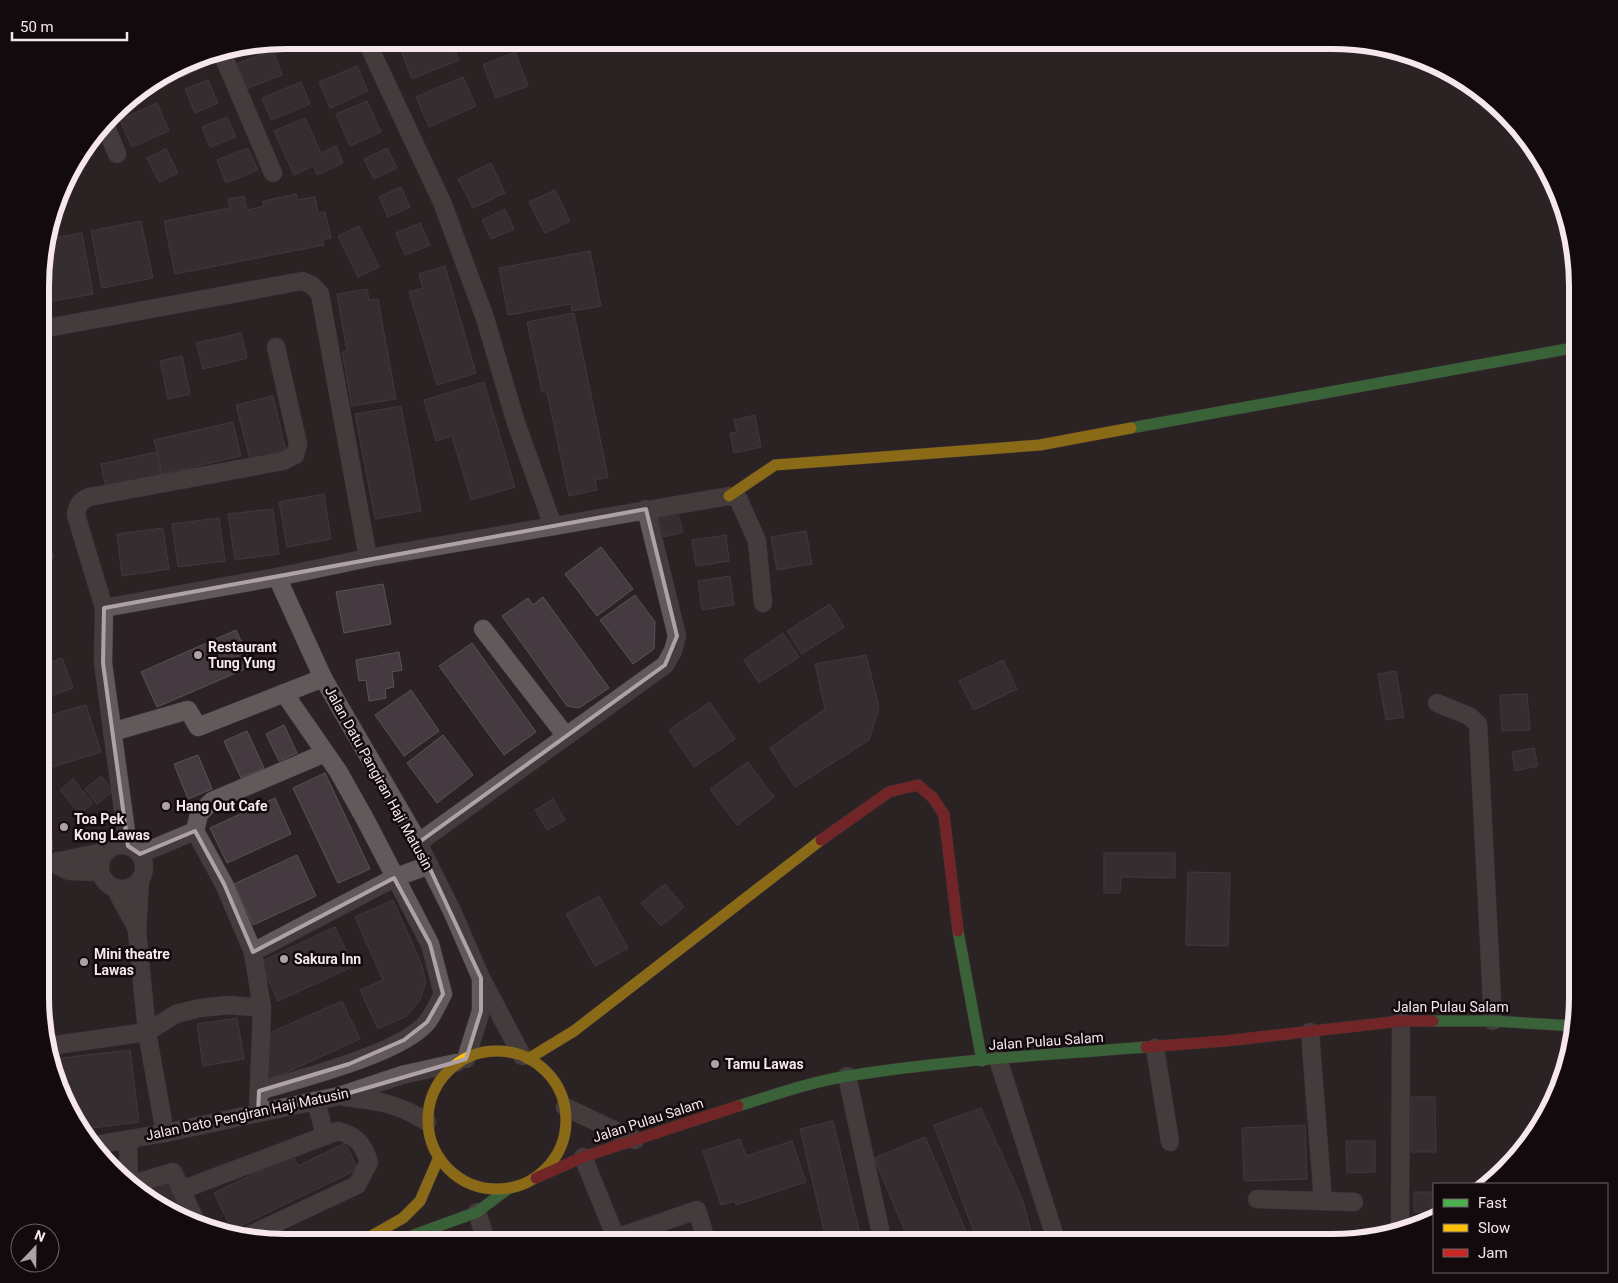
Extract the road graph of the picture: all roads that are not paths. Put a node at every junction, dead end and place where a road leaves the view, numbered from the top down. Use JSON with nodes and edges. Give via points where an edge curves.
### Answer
{"nodes":[{"id":1,"x":370,"y":49,"type":"edge"},
{"id":2,"x":224,"y":57,"type":"edge"},
{"id":3,"x":107,"y":131,"type":"edge"},
{"id":4,"x":117,"y":154,"type":"dead end"},
{"id":5,"x":273,"y":173,"type":"dead end"},
{"id":6,"x":49,"y":328,"type":"edge"},
{"id":7,"x":276,"y":347,"type":"dead end"},
{"id":8,"x":1569,"y":349,"type":"edge"},
{"id":9,"x":729,"y":496,"type":"junction"},
{"id":10,"x":646,"y":509,"type":"junction"},
{"id":11,"x":553,"y":526,"type":"junction"},
{"id":12,"x":368,"y":558,"type":"junction"},
{"id":13,"x":277,"y":577,"type":"junction"},
{"id":14,"x":763,"y":603,"type":"dead end"},
{"id":15,"x":104,"y":608,"type":"junction"},
{"id":16,"x":483,"y":629,"type":"dead end"},
{"id":17,"x":323,"y":678,"type":"junction"},
{"id":18,"x":284,"y":693,"type":"junction"},
{"id":19,"x":1437,"y":703,"type":"dead end"},
{"id":20,"x":112,"y":732,"type":"junction"},
{"id":21,"x":566,"y":736,"type":"junction"},
{"id":22,"x":325,"y":753,"type":"junction"},
{"id":23,"x":195,"y":832,"type":"junction"},
{"id":24,"x":418,"y":843,"type":"junction"},
{"id":25,"x":134,"y":850,"type":"junction"},
{"id":26,"x":107,"y":851,"type":"junction"},
{"id":27,"x":49,"y":865,"type":"edge"},
{"id":28,"x":49,"y":865,"type":"edge"},
{"id":29,"x":429,"y":865,"type":"junction"},
{"id":30,"x":100,"y":872,"type":"junction"},
{"id":31,"x":394,"y":878,"type":"junction"},
{"id":32,"x":140,"y":881,"type":"junction"},
{"id":33,"x":115,"y":888,"type":"junction"},
{"id":34,"x":137,"y":930,"type":"junction"},
{"id":35,"x":253,"y":952,"type":"junction"},
{"id":36,"x":481,"y":978,"type":"junction"},
{"id":37,"x":262,"y":1008,"type":"junction"},
{"id":38,"x":1493,"y":1020,"type":"junction"},
{"id":39,"x":1401,"y":1021,"type":"junction"},
{"id":40,"x":1567,"y":1026,"type":"edge"},
{"id":41,"x":147,"y":1032,"type":"junction"},
{"id":42,"x":1310,"y":1032,"type":"junction"},
{"id":43,"x":54,"y":1045,"type":"edge"},
{"id":44,"x":1155,"y":1048,"type":"junction"},
{"id":45,"x":525,"y":1057,"type":"junction"},
{"id":46,"x":990,"y":1060,"type":"junction"},
{"id":47,"x":461,"y":1061,"type":"junction"},
{"id":48,"x":847,"y":1076,"type":"junction"},
{"id":49,"x":259,"y":1091,"type":"junction"},
{"id":50,"x":339,"y":1096,"type":"junction"},
{"id":51,"x":316,"y":1101,"type":"junction"},
{"id":52,"x":565,"y":1107,"type":"junction"},
{"id":53,"x":258,"y":1113,"type":"junction"},
{"id":54,"x":427,"y":1122,"type":"junction"},
{"id":55,"x":165,"y":1133,"type":"junction"},
{"id":56,"x":325,"y":1136,"type":"junction"},
{"id":57,"x":128,"y":1140,"type":"junction"},
{"id":58,"x":635,"y":1140,"type":"junction"},
{"id":59,"x":1170,"y":1142,"type":"dead end"},
{"id":60,"x":101,"y":1144,"type":"edge"},
{"id":61,"x":439,"y":1157,"type":"junction"},
{"id":62,"x":583,"y":1157,"type":"junction"},
{"id":63,"x":129,"y":1174,"type":"edge"},
{"id":64,"x":536,"y":1178,"type":"junction"},
{"id":65,"x":139,"y":1182,"type":"edge"},
{"id":66,"x":509,"y":1188,"type":"junction"},
{"id":67,"x":181,"y":1190,"type":"junction"},
{"id":68,"x":1257,"y":1199,"type":"dead end"},
{"id":69,"x":1323,"y":1201,"type":"junction"},
{"id":70,"x":1354,"y":1202,"type":"dead end"},
{"id":71,"x":477,"y":1212,"type":"junction"},
{"id":72,"x":193,"y":1215,"type":"edge"},
{"id":73,"x":1400,"y":1224,"type":"edge"},
{"id":74,"x":256,"y":1232,"type":"edge"},
{"id":75,"x":374,"y":1234,"type":"edge"},
{"id":76,"x":415,"y":1234,"type":"edge"},
{"id":77,"x":484,"y":1234,"type":"edge"},
{"id":78,"x":614,"y":1234,"type":"edge"},
{"id":79,"x":628,"y":1234,"type":"edge"},
{"id":80,"x":704,"y":1234,"type":"edge"},
{"id":81,"x":881,"y":1234,"type":"edge"},
{"id":82,"x":1054,"y":1234,"type":"edge"}],
"edges":[{"from":1,"to":11,"type":"street","via":[[442,202],[485,318],[516,423]]},
{"from":2,"to":5,"type":"street"},
{"from":3,"to":4,"type":"street"},
{"from":6,"to":12,"type":"street","via":[[302,281],[312,285],[320,294]]},
{"from":7,"to":15,"type":"street","via":[[298,444],[294,455],[283,461],[89,498],[79,503],[76,515]]},
{"from":8,"to":9,"type":"street","via":[[1040,445],[775,465]]},
{"from":9,"to":10,"type":"street"},
{"from":9,"to":14,"type":"street","via":[[738,498],[757,541]]},
{"from":10,"to":11,"type":"street"},
{"from":10,"to":21,"type":"street","via":[[677,636],[673,651],[665,665]]},
{"from":11,"to":12,"type":"street"},
{"from":12,"to":13,"type":"street"},
{"from":13,"to":15,"type":"street"},
{"from":13,"to":17,"type":"street","name":"Jalan Datu Pangiran Haji Matusin"},
{"from":15,"to":20,"type":"street","via":[[103,663]]},
{"from":16,"to":21,"type":"street"},
{"from":17,"to":18,"type":"street"},
{"from":17,"to":24,"type":"street","name":"Jalan Datu Pangiran Haji Matusin"},
{"from":18,"to":20,"type":"street","via":[[198,727],[188,710]]},
{"from":18,"to":22,"type":"street"},
{"from":19,"to":38,"type":"street","via":[[1469,716],[1478,724]]},
{"from":20,"to":25,"type":"street"},
{"from":21,"to":24,"type":"street"},
{"from":22,"to":23,"type":"street","via":[[212,801],[199,814]]},
{"from":22,"to":31,"type":"street","via":[[338,770]]},
{"from":23,"to":25,"type":"street"},
{"from":23,"to":35,"type":"street","via":[[224,884]]},
{"from":24,"to":29,"type":"street","name":"Jalan Datu Pangiran Haji Matusin"},
{"from":25,"to":26,"type":"street","via":[[121,845]]},
{"from":25,"to":32,"type":"street","via":[[144,868]]},
{"from":26,"to":27,"type":"street"},
{"from":26,"to":30,"type":"street","via":[[102,857]]},
{"from":28,"to":30,"type":"street","via":[[69,871]]},
{"from":29,"to":31,"type":"street"},
{"from":29,"to":36,"type":"street","name":"Jalan Datu Pangiran Haji Matusin"},
{"from":30,"to":33,"type":"street","via":[[108,885]]},
{"from":31,"to":35,"type":"street"},
{"from":31,"to":49,"type":"street","via":[[430,944],[442,994],[427,1022],[404,1040],[349,1064]]},
{"from":32,"to":33,"type":"street","via":[[129,889]]},
{"from":32,"to":34,"type":"street"},
{"from":33,"to":34,"type":"street"},
{"from":34,"to":41,"type":"street"},
{"from":35,"to":37,"type":"street"},
{"from":36,"to":45,"type":"street","name":"Jalan Datu Pangiran Haji Matusin"},
{"from":36,"to":47,"type":"street","via":[[481,1011]]},
{"from":37,"to":41,"type":"street","via":[[229,1005],[200,1008],[176,1014]]},
{"from":37,"to":49,"type":"street"},
{"from":38,"to":39,"type":"street","name":"Jalan Pulau Salam"},
{"from":38,"to":40,"type":"street","name":"Jalan Pulau Salam"},
{"from":39,"to":42,"type":"street","name":"Jalan Pulau Salam"},
{"from":39,"to":73,"type":"street"},
{"from":41,"to":43,"type":"street"},
{"from":41,"to":55,"type":"street"},
{"from":42,"to":44,"type":"street","name":"Jalan Pulau Salam"},
{"from":42,"to":69,"type":"street"},
{"from":44,"to":46,"type":"street","name":"Jalan Pulau Salam"},
{"from":44,"to":59,"type":"street"},
{"from":45,"to":46,"type":"street","via":[[574,1031],[816,843],[889,792],[918,785],[933,798],[944,815],[962,961]]},
{"from":45,"to":47,"type":"street","via":[[500,1051],[477,1054]]},
{"from":45,"to":52,"type":"street","via":[[542,1068],[557,1086]]},
{"from":46,"to":48,"type":"street","name":"Jalan Pulau Salam"},
{"from":46,"to":82,"type":"street"},
{"from":47,"to":50,"type":"street","name":"Jalan Dato Pengiran Haji Matusin","via":[[402,1075]]},
{"from":47,"to":54,"type":"street","via":[[440,1079],[430,1100]]},
{"from":48,"to":58,"type":"street","name":"Jalan Pulau Salam","via":[[792,1089]]},
{"from":48,"to":81,"type":"street"},
{"from":49,"to":53,"type":"street"},
{"from":50,"to":51,"type":"street","name":"Jalan Dato Pengiran Haji Matusin"},
{"from":50,"to":54,"type":"street","via":[[387,1103],[406,1109]]},
{"from":51,"to":53,"type":"street","name":"Jalan Dato Pengiran Haji Matusin"},
{"from":51,"to":56,"type":"street"},
{"from":52,"to":58,"type":"street"},
{"from":52,"to":64,"type":"street","via":[[566,1130],[559,1152]]},
{"from":53,"to":55,"type":"street","name":"Jalan Dato Pengiran Haji Matusin"},
{"from":54,"to":61,"type":"street","via":[[431,1144]]},
{"from":55,"to":57,"type":"street","name":"Jalan Dato Pengiran Haji Matusin"},
{"from":56,"to":67,"type":"street"},
{"from":56,"to":74,"type":"street","via":[[338,1131],[353,1135],[364,1147],[369,1162],[357,1185]]},
{"from":57,"to":60,"type":"street","name":"Jalan Dato Pengiran Haji Matusin"},
{"from":57,"to":63,"type":"street"},
{"from":58,"to":62,"type":"street","name":"Jalan Pulau Salam"},
{"from":61,"to":66,"type":"street","via":[[460,1179],[481,1188]]},
{"from":61,"to":75,"type":"street","via":[[420,1201],[403,1218]]},
{"from":62,"to":64,"type":"street","name":"Jalan Pulau Salam"},
{"from":62,"to":78,"type":"street"},
{"from":64,"to":66,"type":"street"},
{"from":65,"to":67,"type":"street","via":[[173,1172]]},
{"from":66,"to":71,"type":"street"},
{"from":67,"to":72,"type":"street"},
{"from":68,"to":69,"type":"street"},
{"from":69,"to":70,"type":"street"},
{"from":71,"to":76,"type":"street"},
{"from":71,"to":77,"type":"street"},
{"from":79,"to":80,"type":"street","via":[[697,1210]]}]}
